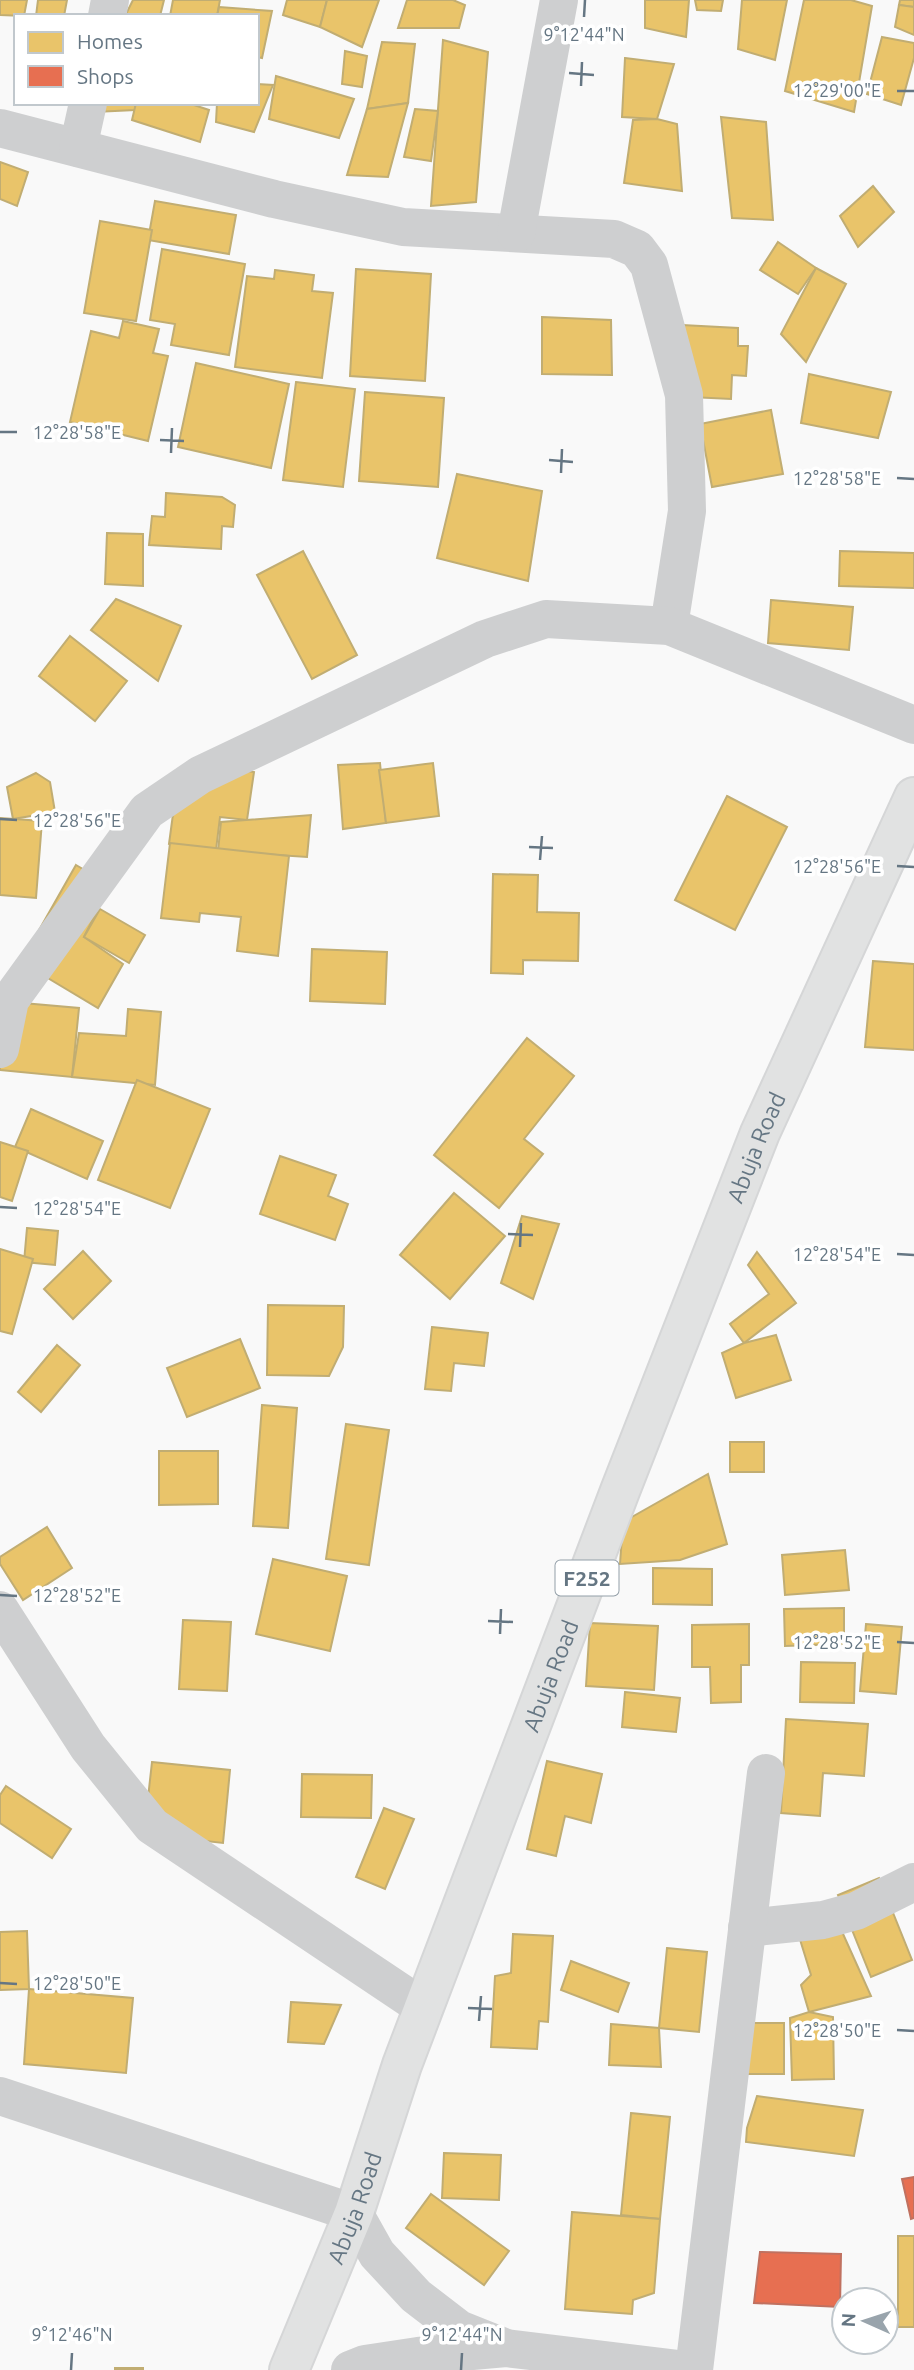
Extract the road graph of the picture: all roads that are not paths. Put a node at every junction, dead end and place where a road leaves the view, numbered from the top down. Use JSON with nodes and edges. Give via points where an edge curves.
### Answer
{"nodes":[{"id":1,"x":559,"y":0,"type":"edge"},
{"id":2,"x":88,"y":105,"type":"edge"},
{"id":3,"x":0,"y":128,"type":"edge"},
{"id":4,"x":78,"y":148,"type":"junction"},
{"id":5,"x":516,"y":233,"type":"junction"},
{"id":6,"x":669,"y":626,"type":"junction"},
{"id":7,"x":914,"y":725,"type":"edge"},
{"id":8,"x":914,"y":797,"type":"edge"},
{"id":9,"x":5,"y":999,"type":"edge"},
{"id":10,"x":0,"y":1049,"type":"edge"},
{"id":11,"x":0,"y":1610,"type":"edge"},
{"id":12,"x":766,"y":1773,"type":"dead end"},
{"id":13,"x":914,"y":1882,"type":"edge"},
{"id":14,"x":747,"y":1928,"type":"junction"},
{"id":15,"x":424,"y":2008,"type":"junction"},
{"id":16,"x":0,"y":2096,"type":"edge"},
{"id":17,"x":354,"y":2213,"type":"junction"},
{"id":18,"x":506,"y":2348,"type":"junction"},
{"id":19,"x":644,"y":2368,"type":"edge"},
{"id":20,"x":289,"y":2370,"type":"edge"},
{"id":21,"x":350,"y":2370,"type":"edge"},
{"id":22,"x":687,"y":2370,"type":"edge"},
{"id":23,"x":694,"y":2370,"type":"edge"}],
"edges":[{"from":1,"to":5,"type":"street"},
{"from":2,"to":4,"type":"street"},
{"from":3,"to":4,"type":"street"},
{"from":4,"to":5,"type":"street","via":[[403,227]]},
{"from":5,"to":6,"type":"street","via":[[614,239],[637,249],[649,265],[684,395],[687,511]]},
{"from":6,"to":7,"type":"street"},
{"from":6,"to":9,"type":"street","via":[[546,619],[485,639],[200,775],[147,811]]},
{"from":8,"to":15,"type":"main road","name":"Abuja Road","number":"F252","via":[[760,1133]]},
{"from":9,"to":10,"type":"street"},
{"from":11,"to":15,"type":"street","via":[[88,1747],[152,1826]]},
{"from":12,"to":14,"type":"street"},
{"from":13,"to":14,"type":"street","via":[[856,1911],[823,1920]]},
{"from":14,"to":23,"type":"street"},
{"from":15,"to":17,"type":"main road","name":"Abuja Road","number":"F252"},
{"from":16,"to":17,"type":"street"},
{"from":17,"to":18,"type":"street","via":[[377,2254],[416,2296],[459,2329]]},
{"from":17,"to":20,"type":"main road","name":"Abuja Road","number":"F252"},
{"from":18,"to":19,"type":"street"},
{"from":18,"to":21,"type":"street","via":[[418,2356]]},
{"from":19,"to":22,"type":"street"}]}
